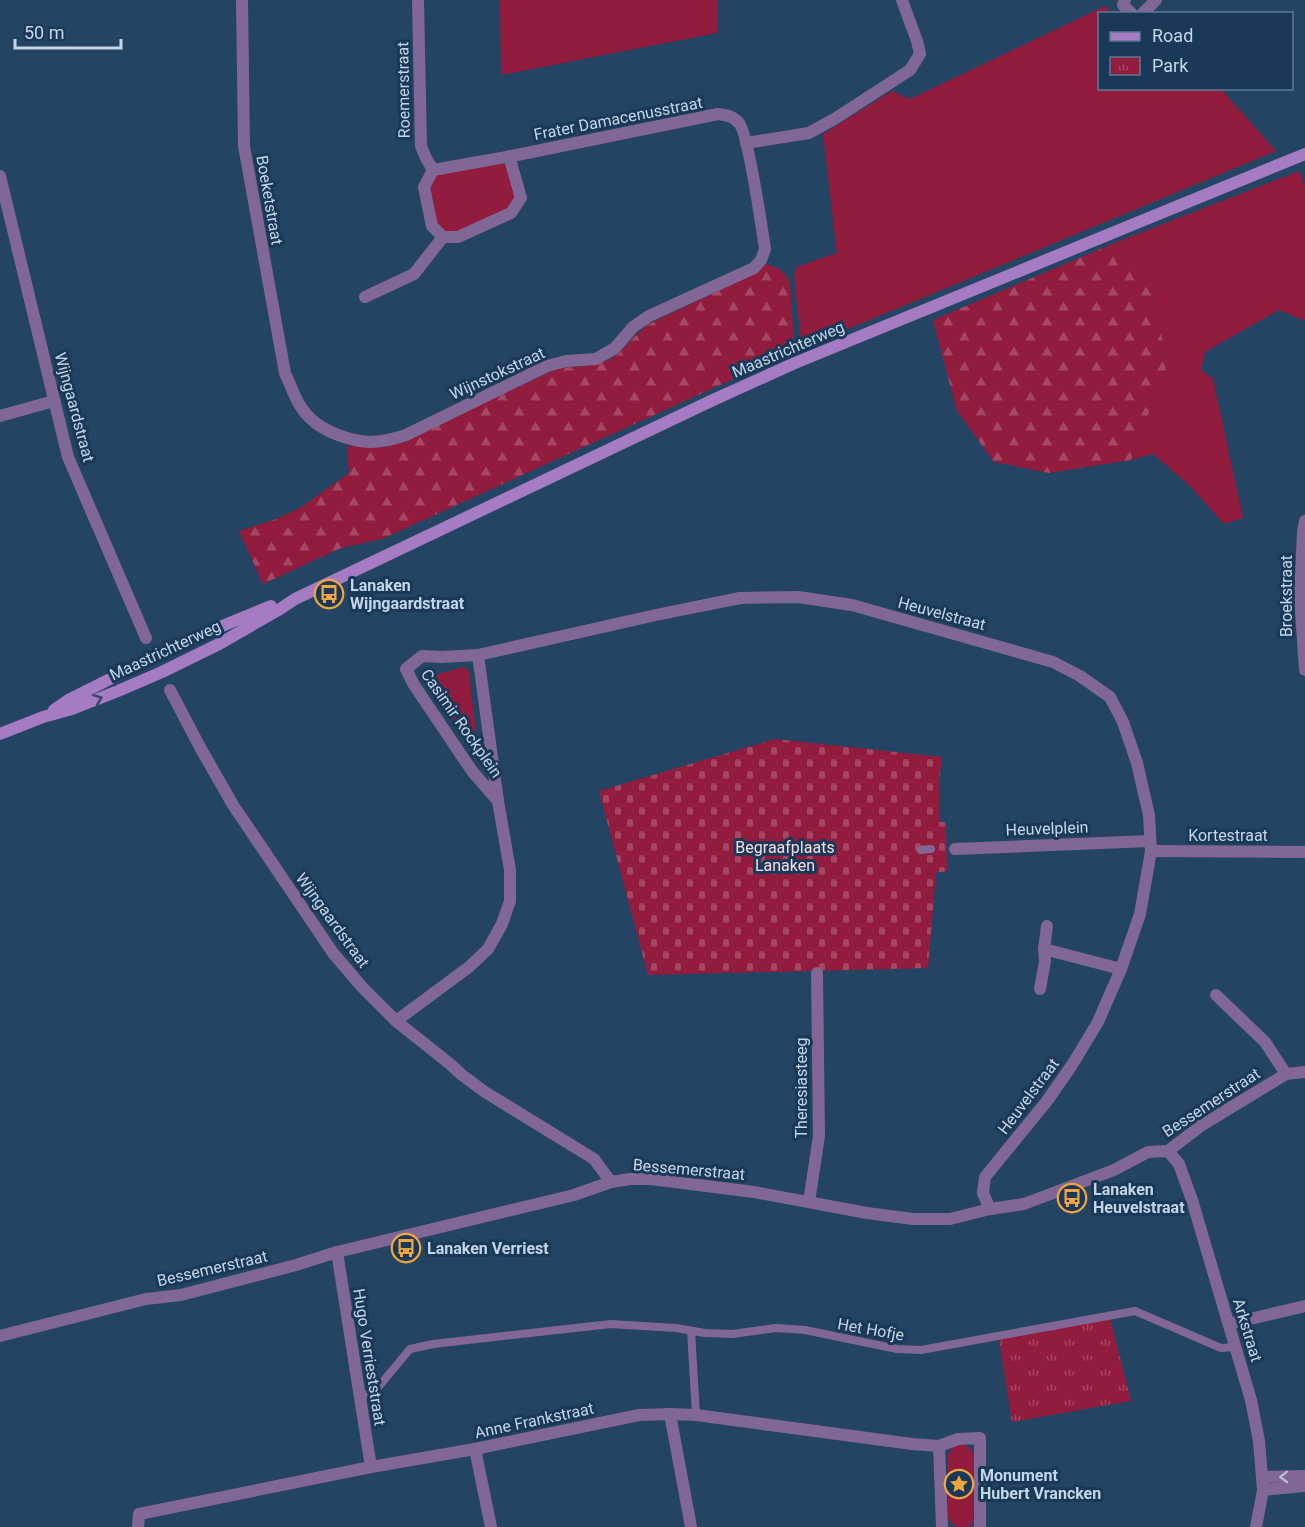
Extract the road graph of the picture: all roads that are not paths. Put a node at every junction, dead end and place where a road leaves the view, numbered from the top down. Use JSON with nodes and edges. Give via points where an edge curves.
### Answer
{"nodes":[{"id":1,"x":242,"y":0,"type":"edge"},
{"id":2,"x":418,"y":0,"type":"edge"},
{"id":3,"x":902,"y":0,"type":"edge"},
{"id":4,"x":1125,"y":0,"type":"edge"},
{"id":5,"x":1156,"y":0,"type":"edge"},
{"id":6,"x":1130,"y":12,"type":"edge"},
{"id":7,"x":1144,"y":12,"type":"edge"},
{"id":8,"x":746,"y":143,"type":"junction"},
{"id":9,"x":1305,"y":154,"type":"edge"},
{"id":10,"x":509,"y":156,"type":"junction"},
{"id":11,"x":433,"y":170,"type":"junction"},
{"id":12,"x":0,"y":176,"type":"edge"},
{"id":13,"x":0,"y":181,"type":"edge"},
{"id":14,"x":443,"y":237,"type":"junction"},
{"id":15,"x":365,"y":297,"type":"dead end"},
{"id":16,"x":54,"y":401,"type":"junction"},
{"id":17,"x":297,"y":401,"type":"joint"},
{"id":18,"x":0,"y":416,"type":"edge"},
{"id":19,"x":1305,"y":521,"type":"edge"},
{"id":20,"x":147,"y":638,"type":"dead end"},
{"id":21,"x":478,"y":655,"type":"junction"},
{"id":22,"x":1305,"y":670,"type":"edge"},
{"id":23,"x":170,"y":690,"type":"dead end"},
{"id":24,"x":0,"y":734,"type":"edge"},
{"id":25,"x":498,"y":801,"type":"junction"},
{"id":26,"x":1150,"y":846,"type":"junction"},
{"id":27,"x":931,"y":849,"type":"dead end"},
{"id":28,"x":951,"y":849,"type":"dead end"},
{"id":29,"x":921,"y":850,"type":"dead end"},
{"id":30,"x":1305,"y":852,"type":"edge"},
{"id":31,"x":1047,"y":926,"type":"dead end"},
{"id":32,"x":1044,"y":949,"type":"junction"},
{"id":33,"x":1121,"y":969,"type":"junction"},
{"id":34,"x":817,"y":973,"type":"dead end"},
{"id":35,"x":1040,"y":989,"type":"dead end"},
{"id":36,"x":1216,"y":995,"type":"dead end"},
{"id":37,"x":396,"y":1021,"type":"junction"},
{"id":38,"x":1305,"y":1072,"type":"edge"},
{"id":39,"x":1286,"y":1074,"type":"junction"},
{"id":40,"x":1168,"y":1151,"type":"junction"},
{"id":41,"x":611,"y":1182,"type":"junction"},
{"id":42,"x":809,"y":1202,"type":"junction"},
{"id":43,"x":990,"y":1209,"type":"junction"},
{"id":44,"x":337,"y":1252,"type":"junction"},
{"id":45,"x":1305,"y":1306,"type":"edge"},
{"id":46,"x":1229,"y":1324,"type":"junction"},
{"id":47,"x":691,"y":1331,"type":"junction"},
{"id":48,"x":0,"y":1336,"type":"edge"},
{"id":49,"x":1236,"y":1347,"type":"junction"},
{"id":50,"x":359,"y":1397,"type":"junction"},
{"id":51,"x":670,"y":1414,"type":"junction"},
{"id":52,"x":696,"y":1415,"type":"junction"},
{"id":53,"x":939,"y":1446,"type":"junction"},
{"id":54,"x":475,"y":1449,"type":"junction"},
{"id":55,"x":372,"y":1467,"type":"junction"},
{"id":56,"x":1305,"y":1476,"type":"edge"},
{"id":57,"x":1263,"y":1484,"type":"junction"},
{"id":58,"x":1305,"y":1486,"type":"edge"},
{"id":59,"x":139,"y":1521,"type":"edge"},
{"id":60,"x":491,"y":1527,"type":"edge"},
{"id":61,"x":691,"y":1527,"type":"edge"},
{"id":62,"x":942,"y":1527,"type":"edge"},
{"id":63,"x":980,"y":1527,"type":"edge"},
{"id":64,"x":1256,"y":1527,"type":"edge"}],
"edges":[{"from":1,"to":17,"type":"street","name":"Boeketstraat","via":[[244,146],[285,373]]},
{"from":2,"to":11,"type":"street","name":"Roemerstraat","via":[[421,146]]},
{"from":3,"to":8,"type":"street","via":[[920,54],[910,69],[809,134]]},
{"from":4,"to":6,"type":"street","via":[[1123,5]]},
{"from":5,"to":7,"type":"street"},
{"from":8,"to":10,"type":"street","name":"Frater Damacenusstraat","via":[[740,124],[729,115],[718,114]]},
{"from":8,"to":17,"type":"street","name":"Wijnstokstraat","via":[[765,249],[761,260],[754,268],[649,316],[615,348],[596,359],[547,366],[390,440],[368,442],[326,430]]},
{"from":9,"to":24,"type":"main road","name":"Maastrichterweg","via":[[795,363],[295,599],[162,672]]},
{"from":10,"to":11,"type":"street"},
{"from":10,"to":14,"type":"street","via":[[521,198],[516,207],[511,213],[458,237]]},
{"from":11,"to":14,"type":"street","via":[[424,187],[432,226]]},
{"from":12,"to":13,"type":"street","name":"Wijngaardstraat"},
{"from":13,"to":16,"type":"street","name":"Wijngaardstraat"},
{"from":14,"to":15,"type":"street","via":[[414,274]]},
{"from":16,"to":18,"type":"street"},
{"from":16,"to":20,"type":"street","name":"Wijngaardstraat","via":[[68,457]]},
{"from":19,"to":22,"type":"street","name":"Broekstraat","via":[[1300,596]]},
{"from":21,"to":25,"type":"street","name":"Casimir Rockplein"},
{"from":21,"to":25,"type":"street","name":"Casimir Rockplein","via":[[422,656],[406,669],[472,771]]},
{"from":21,"to":26,"type":"street","name":"Heuvelstraat","via":[[740,598],[784,597],[852,606],[1001,646],[1053,662],[1110,697],[1137,763],[1149,814]]},
{"from":23,"to":37,"type":"street","name":"Wijngaardstraat","via":[[233,805],[333,953]]},
{"from":25,"to":37,"type":"street","name":"Casimir Rockplein","via":[[510,870],[510,901],[502,924],[488,949],[469,967]]},
{"from":26,"to":28,"type":"street","name":"Heuvelplein"},
{"from":26,"to":30,"type":"street","name":"Kortestraat"},
{"from":26,"to":33,"type":"street","name":"Heuvelstraat","via":[[1140,914]]},
{"from":27,"to":29,"type":"lane"},
{"from":31,"to":32,"type":"street"},
{"from":32,"to":33,"type":"street"},
{"from":32,"to":35,"type":"street"},
{"from":33,"to":43,"type":"street","name":"Heuvelstraat","via":[[1098,1022],[1072,1065],[985,1177],[983,1193]]},
{"from":34,"to":42,"type":"street","name":"Theresiasteeg","via":[[819,1136]]},
{"from":36,"to":39,"type":"street","name":"Bessemerstraat","via":[[1265,1042]]},
{"from":37,"to":41,"type":"street","name":"Wijngaardstraat","via":[[485,1092],[594,1159]]},
{"from":38,"to":39,"type":"street","name":"Bessemerstraat"},
{"from":39,"to":40,"type":"street","name":"Bessemerstraat","via":[[1202,1125]]},
{"from":40,"to":43,"type":"street","name":"Bessemerstraat","via":[[1148,1152],[1114,1170],[1024,1204]]},
{"from":40,"to":46,"type":"street","name":"Arkstraat","via":[[1179,1164]]},
{"from":41,"to":42,"type":"street","name":"Bessemerstraat","via":[[651,1179]]},
{"from":41,"to":44,"type":"street","name":"Bessemerstraat","via":[[574,1195]]},
{"from":42,"to":43,"type":"street","name":"Bessemerstraat","via":[[913,1220],[950,1219]]},
{"from":44,"to":48,"type":"street","name":"Bessemerstraat","via":[[192,1292],[146,1299]]},
{"from":44,"to":50,"type":"street","name":"Hugo Verrieststraat"},
{"from":45,"to":46,"type":"street"},
{"from":46,"to":49,"type":"street","name":"Arkstraat"},
{"from":47,"to":49,"type":"lane","name":"Het Hofje","via":[[732,1334],[776,1328],[805,1330],[897,1349],[921,1350],[1135,1311],[1221,1348]]},
{"from":47,"to":50,"type":"lane","name":"Het Hofje","via":[[611,1324],[433,1344],[410,1349],[375,1391]]},
{"from":47,"to":52,"type":"lane"},
{"from":49,"to":57,"type":"street","name":"Arkstraat","via":[[1251,1400]]},
{"from":50,"to":55,"type":"street","name":"Hugo Verrieststraat"},
{"from":51,"to":52,"type":"street","name":"Anne Frankstraat"},
{"from":51,"to":54,"type":"street","name":"Anne Frankstraat","via":[[639,1415]]},
{"from":51,"to":61,"type":"street"},
{"from":52,"to":53,"type":"street","name":"Anne Frankstraat"},
{"from":53,"to":62,"type":"street"},
{"from":53,"to":63,"type":"street","name":"Anne Frankstraat","via":[[980,1438]]},
{"from":54,"to":55,"type":"street","name":"Anne Frankstraat"},
{"from":54,"to":60,"type":"street"},
{"from":55,"to":59,"type":"street","name":"Anne Frankstraat"},
{"from":56,"to":57,"type":"street","one_way":true},
{"from":57,"to":58,"type":"street"},
{"from":57,"to":64,"type":"street","name":"Arkstraat"}]}
